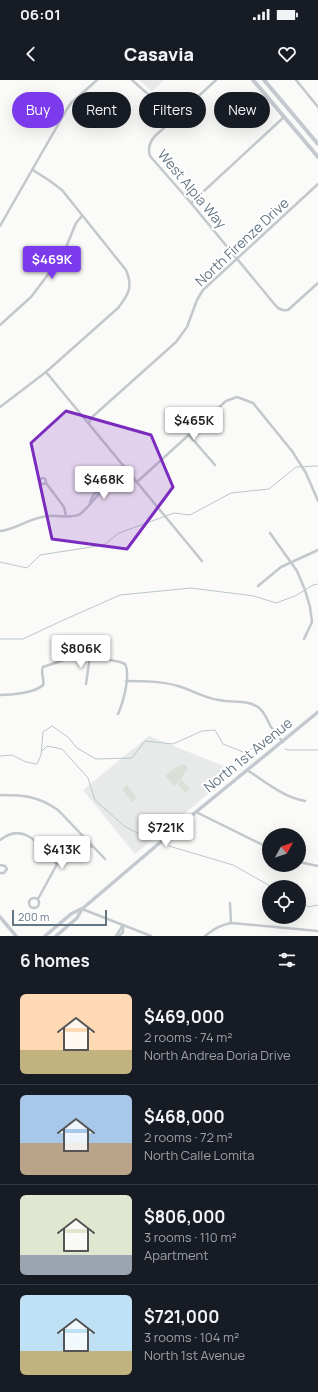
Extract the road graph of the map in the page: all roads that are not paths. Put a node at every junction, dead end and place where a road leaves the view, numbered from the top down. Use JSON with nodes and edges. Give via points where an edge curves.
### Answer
{"nodes":[{"id":1,"x":97,"y":80,"type":"edge"},
{"id":2,"x":132,"y":80,"type":"edge"},
{"id":3,"x":216,"y":80,"type":"edge"},
{"id":4,"x":253,"y":80,"type":"edge"},
{"id":5,"x":264,"y":80,"type":"edge"},
{"id":6,"x":296,"y":80,"type":"edge"},
{"id":7,"x":146,"y":92,"type":"edge"},
{"id":8,"x":203,"y":92,"type":"edge"},
{"id":9,"x":318,"y":107,"type":"edge"},
{"id":10,"x":284,"y":117,"type":"junction"},
{"id":11,"x":164,"y":128,"type":"edge"},
{"id":12,"x":318,"y":144,"type":"edge"},
{"id":13,"x":318,"y":157,"type":"edge"},
{"id":14,"x":33,"y":170,"type":"junction"},
{"id":15,"x":318,"y":184,"type":"edge"},
{"id":16,"x":191,"y":202,"type":"junction"},
{"id":17,"x":82,"y":216,"type":"junction"},
{"id":18,"x":0,"y":226,"type":"edge"},
{"id":19,"x":237,"y":260,"type":"junction"},
{"id":20,"x":318,"y":283,"type":"edge"},
{"id":21,"x":0,"y":325,"type":"edge"},
{"id":22,"x":46,"y":372,"type":"junction"},
{"id":23,"x":0,"y":407,"type":"edge"},
{"id":24,"x":89,"y":423,"type":"junction"},
{"id":25,"x":190,"y":435,"type":"junction"},
{"id":26,"x":215,"y":465,"type":"dead end"},
{"id":27,"x":128,"y":471,"type":"junction"},
{"id":28,"x":137,"y":482,"type":"junction"},
{"id":29,"x":46,"y":483,"type":"dead end"},
{"id":30,"x":318,"y":501,"type":"edge"},
{"id":31,"x":66,"y":516,"type":"junction"},
{"id":32,"x":0,"y":531,"type":"edge"},
{"id":33,"x":270,"y":533,"type":"dead end"},
{"id":34,"x":318,"y":550,"type":"edge"},
{"id":35,"x":202,"y":561,"type":"dead end"},
{"id":36,"x":291,"y":562,"type":"junction"},
{"id":37,"x":258,"y":586,"type":"dead end"},
{"id":38,"x":304,"y":639,"type":"dead end"},
{"id":39,"x":90,"y":656,"type":"junction"},
{"id":40,"x":126,"y":681,"type":"junction"},
{"id":41,"x":86,"y":684,"type":"dead end"},
{"id":42,"x":0,"y":695,"type":"edge"},
{"id":43,"x":318,"y":712,"type":"edge"},
{"id":44,"x":118,"y":714,"type":"dead end"},
{"id":45,"x":283,"y":742,"type":"junction"},
{"id":46,"x":247,"y":770,"type":"junction"},
{"id":47,"x":0,"y":795,"type":"edge"},
{"id":48,"x":305,"y":801,"type":"dead end"},
{"id":49,"x":195,"y":812,"type":"junction"},
{"id":50,"x":0,"y":840,"type":"edge"},
{"id":51,"x":262,"y":845,"type":"edge"},
{"id":52,"x":92,"y":846,"type":"junction"},
{"id":53,"x":105,"y":860,"type":"dead end"},
{"id":54,"x":306,"y":863,"type":"edge"},
{"id":55,"x":57,"y":864,"type":"junction"},
{"id":56,"x":0,"y":865,"type":"edge"},
{"id":57,"x":318,"y":866,"type":"edge"},
{"id":58,"x":0,"y":873,"type":"edge"},
{"id":59,"x":38,"y":899,"type":"junction"},
{"id":60,"x":230,"y":903,"type":"dead end"},
{"id":61,"x":82,"y":909,"type":"junction"},
{"id":62,"x":0,"y":917,"type":"edge"},
{"id":63,"x":231,"y":923,"type":"junction"},
{"id":64,"x":123,"y":925,"type":"junction"},
{"id":65,"x":318,"y":931,"type":"edge"},
{"id":66,"x":141,"y":932,"type":"junction"},
{"id":67,"x":147,"y":935,"type":"edge"},
{"id":68,"x":16,"y":936,"type":"edge"},
{"id":69,"x":45,"y":936,"type":"edge"},
{"id":70,"x":56,"y":936,"type":"edge"},
{"id":71,"x":116,"y":936,"type":"edge"},
{"id":72,"x":119,"y":936,"type":"edge"},
{"id":73,"x":140,"y":936,"type":"edge"},
{"id":74,"x":151,"y":936,"type":"edge"},
{"id":75,"x":205,"y":936,"type":"edge"}],
"edges":[{"from":1,"to":14,"type":"street","via":[[71,103]]},
{"from":2,"to":7,"type":"street"},
{"from":3,"to":8,"type":"street"},
{"from":4,"to":10,"type":"main road"},
{"from":5,"to":12,"type":"main road"},
{"from":6,"to":9,"type":"street"},
{"from":10,"to":13,"type":"main road"},
{"from":10,"to":16,"type":"street"},
{"from":11,"to":16,"type":"street","name":"West Alpia Way","via":[[149,144],[150,156]]},
{"from":14,"to":17,"type":"street","via":[[62,190]]},
{"from":14,"to":18,"type":"street"},
{"from":15,"to":19,"type":"street","name":"North Firenze Drive"},
{"from":16,"to":19,"type":"street","name":"West Alpia Way"},
{"from":17,"to":21,"type":"street","via":[[50,272],[31,297]]},
{"from":17,"to":22,"type":"street","via":[[126,270],[130,286],[118,308]]},
{"from":19,"to":20,"type":"street","name":"West Alpia Way","via":[[276,306],[284,311]]},
{"from":19,"to":24,"type":"street","name":"North Firenze Drive","via":[[204,290],[197,300],[187,327],[176,342],[91,418]]},
{"from":22,"to":23,"type":"street"},
{"from":22,"to":24,"type":"street"},
{"from":24,"to":27,"type":"street"},
{"from":25,"to":26,"type":"street"},
{"from":25,"to":28,"type":"street"},
{"from":25,"to":30,"type":"street","via":[[226,401],[237,397],[253,403],[298,459]]},
{"from":27,"to":28,"type":"street"},
{"from":27,"to":31,"type":"street","via":[[94,494],[79,515]]},
{"from":28,"to":35,"type":"street"},
{"from":29,"to":31,"type":"street","via":[[64,507]]},
{"from":31,"to":32,"type":"street","via":[[36,518],[17,527]]},
{"from":33,"to":36,"type":"street"},
{"from":34,"to":36,"type":"street"},
{"from":36,"to":37,"type":"street"},
{"from":36,"to":38,"type":"street","via":[[310,607],[312,622]]},
{"from":39,"to":40,"type":"street","via":[[126,663]]},
{"from":39,"to":41,"type":"street"},
{"from":39,"to":42,"type":"street","via":[[74,657],[42,667],[44,686],[40,688],[15,695]]},
{"from":40,"to":44,"type":"street","via":[[123,703]]},
{"from":40,"to":45,"type":"street","via":[[170,684],[211,698],[254,704],[262,710]]},
{"from":43,"to":45,"type":"main road","name":"North 1st Avenue"},
{"from":45,"to":46,"type":"main road","name":"North 1st Avenue"},
{"from":46,"to":48,"type":"street","via":[[284,794]]},
{"from":46,"to":49,"type":"main road","name":"North 1st Avenue"},
{"from":47,"to":52,"type":"street","via":[[39,798],[50,804]]},
{"from":49,"to":51,"type":"street"},
{"from":49,"to":61,"type":"main road","name":"North 1st Avenue"},
{"from":50,"to":55,"type":"street","via":[[14,832],[23,833],[34,839]]},
{"from":52,"to":53,"type":"street"},
{"from":52,"to":55,"type":"street","via":[[66,857]]},
{"from":54,"to":57,"type":"street"},
{"from":55,"to":59,"type":"street"},
{"from":56,"to":58,"type":"street","via":[[6,869],[4,873]]},
{"from":59,"to":59,"type":"street","via":[[30,899],[31,907],[38,907]]},
{"from":60,"to":63,"type":"street"},
{"from":61,"to":64,"type":"street"},
{"from":61,"to":69,"type":"main road","name":"North 1st Avenue","via":[[71,914]]},
{"from":61,"to":70,"type":"main road","name":"North 1st Avenue","via":[[77,918]]},
{"from":62,"to":68,"type":"main road"},
{"from":63,"to":65,"type":"street"},
{"from":63,"to":75,"type":"street","via":[[220,925]]},
{"from":64,"to":66,"type":"street"},
{"from":64,"to":71,"type":"street"},
{"from":64,"to":72,"type":"street","via":[[123,932]]},
{"from":66,"to":67,"type":"street"},
{"from":66,"to":73,"type":"street"},
{"from":67,"to":74,"type":"street"}]}
